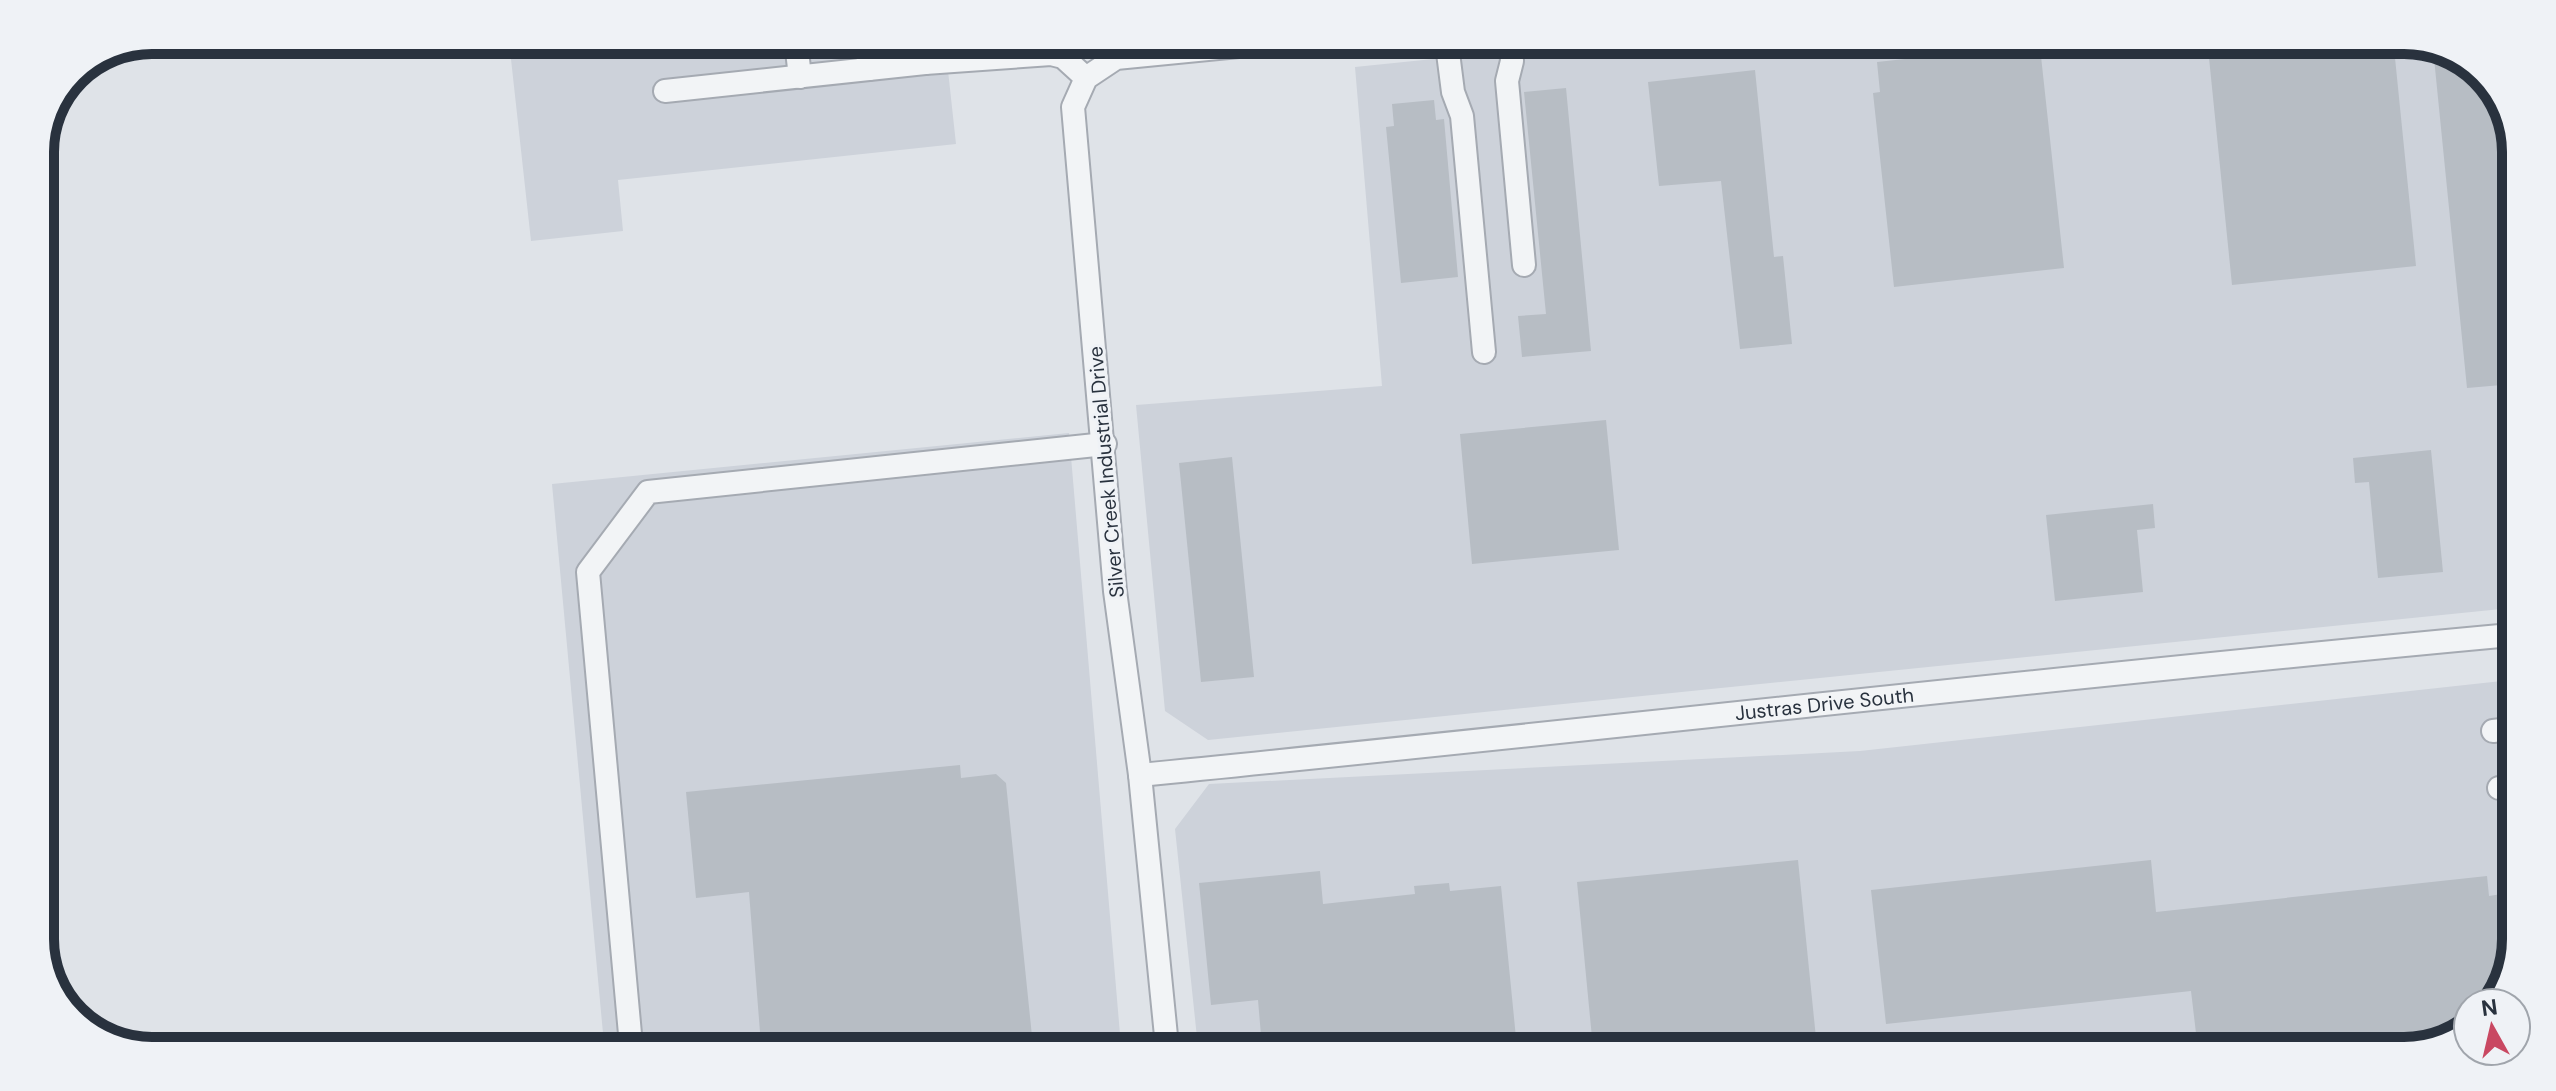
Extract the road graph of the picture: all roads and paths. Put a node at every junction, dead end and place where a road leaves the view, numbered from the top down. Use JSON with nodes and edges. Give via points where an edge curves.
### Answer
{"nodes":[{"id":1,"x":797,"y":54,"type":"edge"},
{"id":2,"x":867,"y":54,"type":"edge"},
{"id":3,"x":921,"y":54,"type":"edge"},
{"id":4,"x":1051,"y":54,"type":"edge"},
{"id":5,"x":1157,"y":54,"type":"edge"},
{"id":6,"x":1448,"y":54,"type":"edge"},
{"id":7,"x":1512,"y":54,"type":"edge"},
{"id":8,"x":869,"y":69,"type":"junction"},
{"id":9,"x":800,"y":77,"type":"junction"},
{"id":10,"x":1086,"y":78,"type":"junction"},
{"id":11,"x":665,"y":91,"type":"dead end"},
{"id":12,"x":1524,"y":265,"type":"dead end"},
{"id":13,"x":1484,"y":352,"type":"dead end"},
{"id":14,"x":1105,"y":444,"type":"junction"},
{"id":15,"x":2502,"y":636,"type":"edge"},
{"id":16,"x":1140,"y":775,"type":"junction"},
{"id":17,"x":630,"y":1037,"type":"edge"},
{"id":18,"x":1166,"y":1037,"type":"edge"}],
"edges":[{"from":1,"to":9,"type":"street"},
{"from":2,"to":8,"type":"street"},
{"from":3,"to":8,"type":"street"},
{"from":4,"to":10,"type":"street","via":[[1063,57]]},
{"from":5,"to":10,"type":"street","via":[[1116,58]]},
{"from":6,"to":13,"type":"street","via":[[1462,116]]},
{"from":7,"to":12,"type":"street","via":[[1507,81]]},
{"from":8,"to":9,"type":"street"},
{"from":9,"to":11,"type":"street"},
{"from":10,"to":14,"type":"street","name":"Silver Creek Industrial Drive","via":[[1073,107]]},
{"from":14,"to":16,"type":"street","name":"Silver Creek Industrial Drive","via":[[1115,591]]},
{"from":14,"to":17,"type":"street","via":[[648,492],[588,572]]},
{"from":15,"to":16,"type":"street","name":"Justras Drive South"},
{"from":16,"to":18,"type":"street","name":"Silver Creek Industrial Drive"}]}
